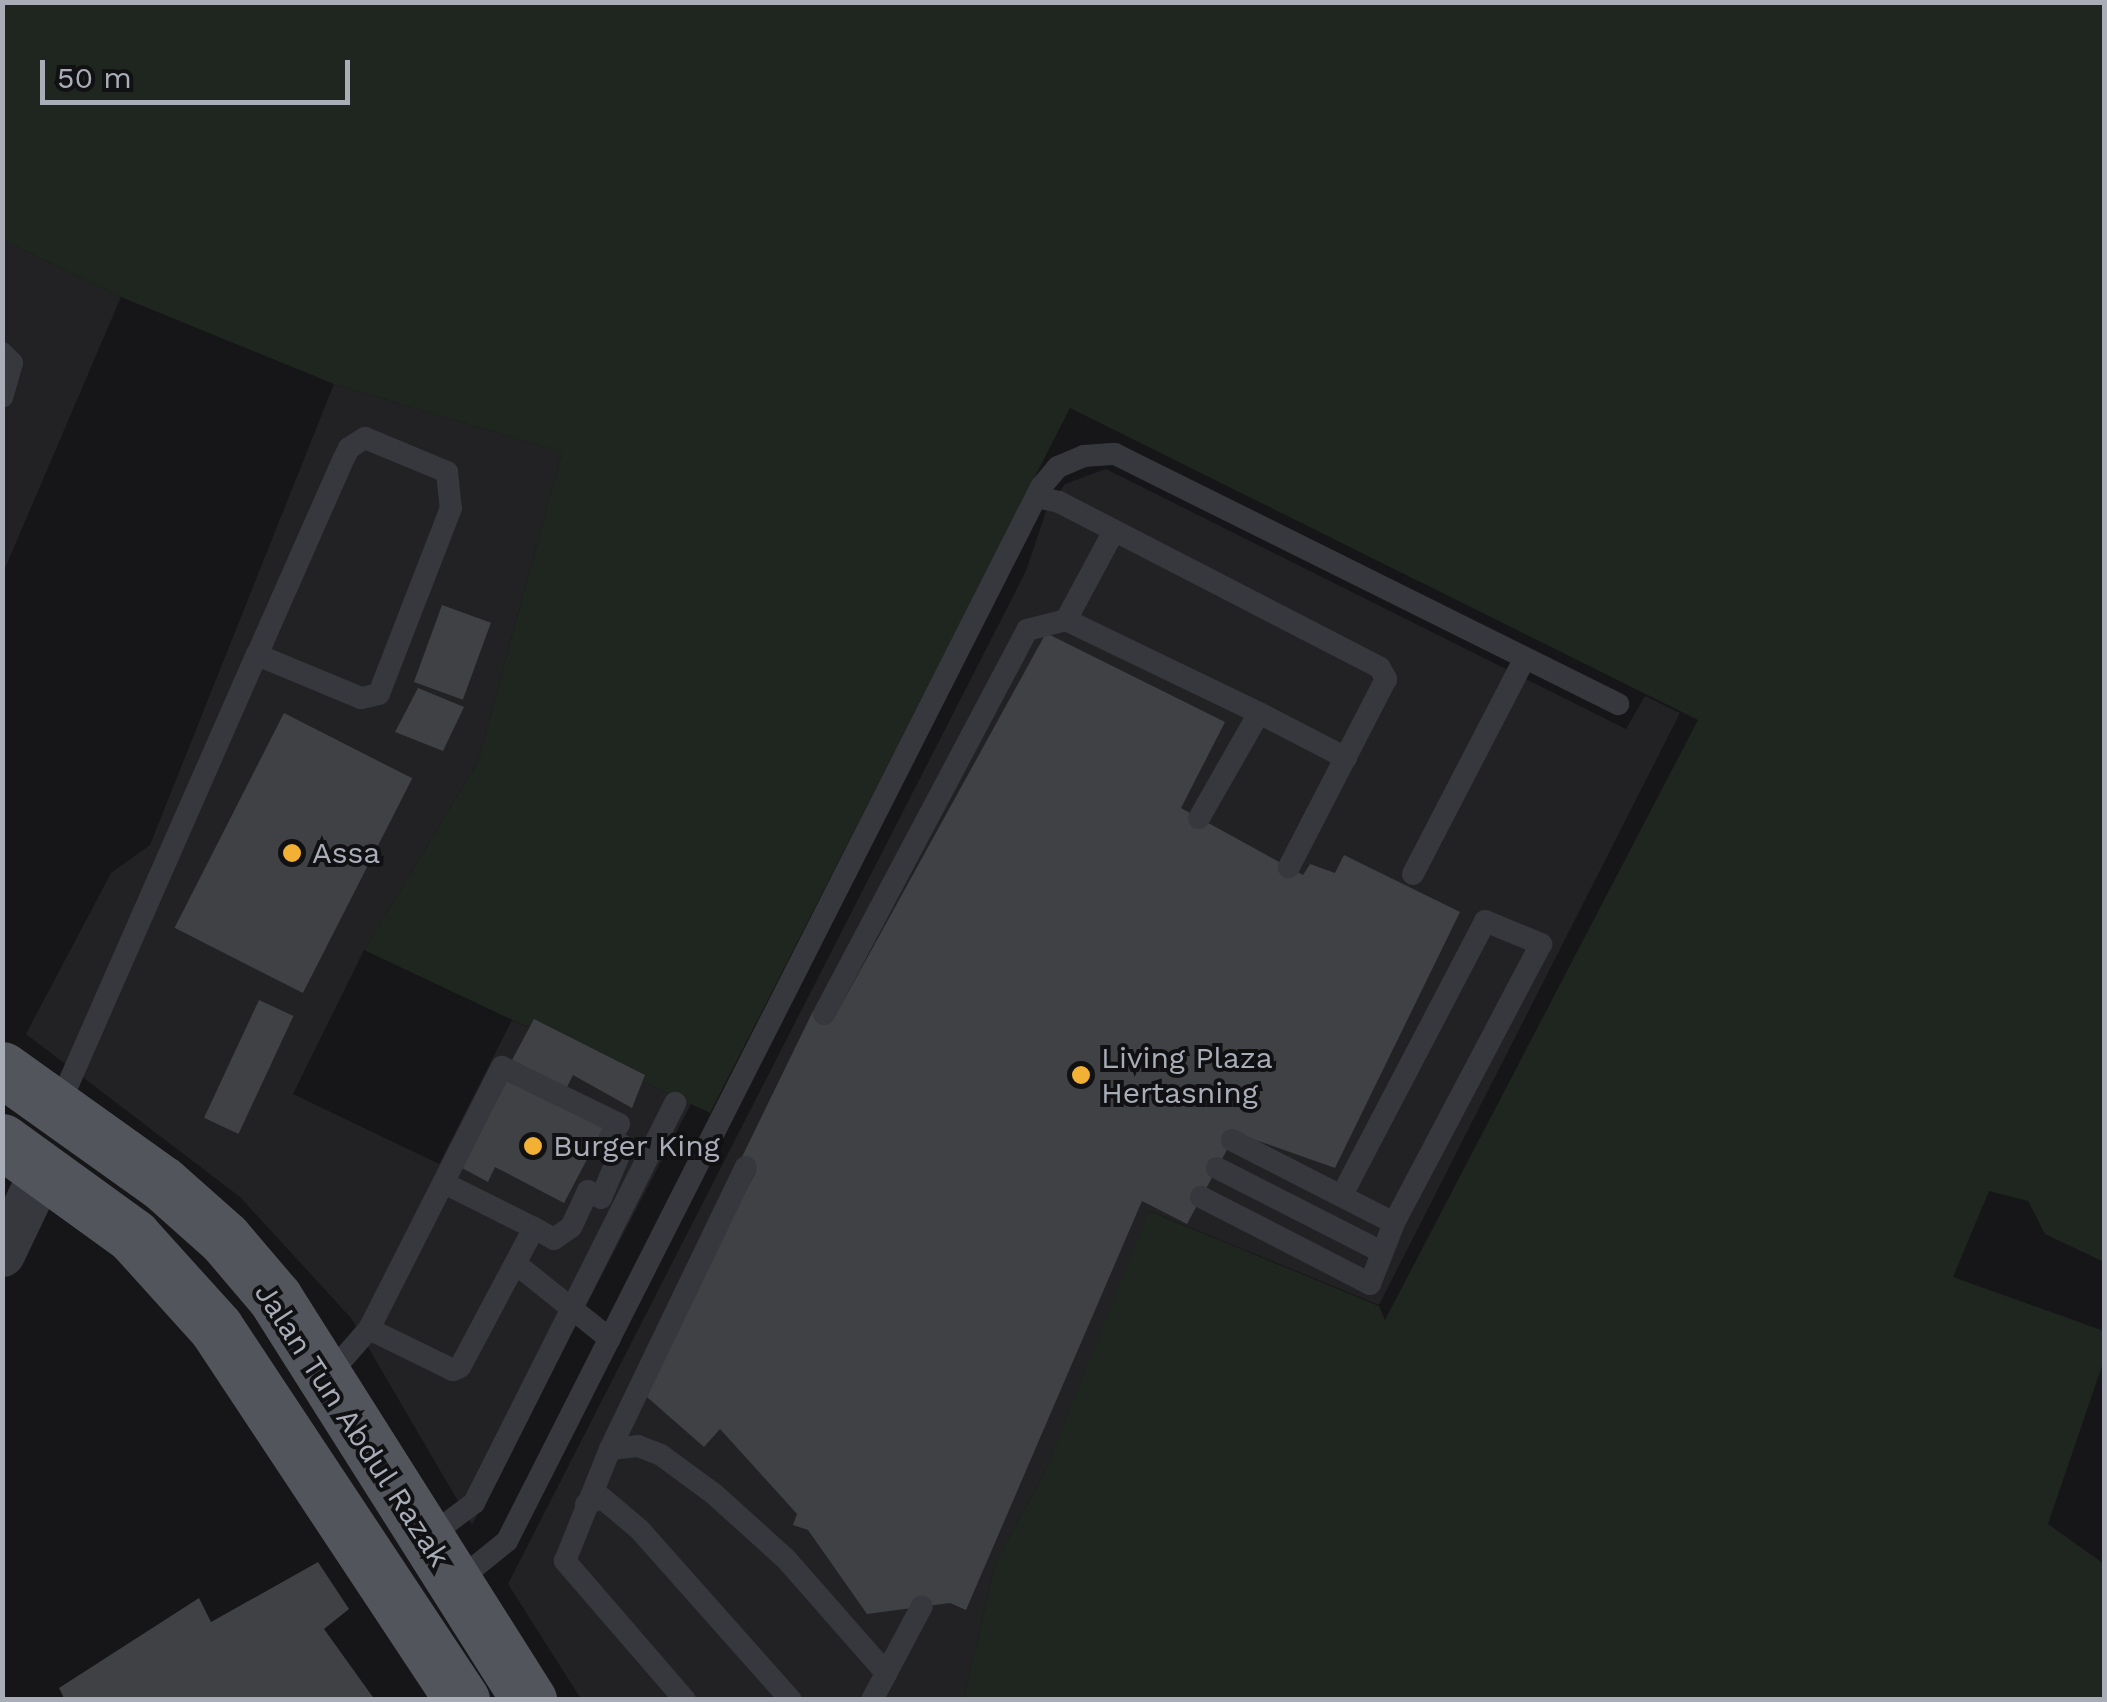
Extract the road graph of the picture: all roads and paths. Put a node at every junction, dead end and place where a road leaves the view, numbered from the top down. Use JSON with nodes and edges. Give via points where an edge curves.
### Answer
{"nodes":[{"id":1,"x":2,"y":354,"type":"edge"},
{"id":2,"x":2,"y":398,"type":"edge"},
{"id":3,"x":1036,"y":498,"type":"junction"},
{"id":4,"x":1114,"y":531,"type":"junction"},
{"id":5,"x":1066,"y":620,"type":"junction"},
{"id":6,"x":258,"y":655,"type":"junction"},
{"id":7,"x":1525,"y":658,"type":"junction"},
{"id":8,"x":1618,"y":704,"type":"dead end"},
{"id":9,"x":1259,"y":713,"type":"junction"},
{"id":10,"x":1346,"y":758,"type":"junction"},
{"id":11,"x":1199,"y":818,"type":"dead end"},
{"id":12,"x":1289,"y":867,"type":"dead end"},
{"id":13,"x":1413,"y":874,"type":"dead end"},
{"id":14,"x":824,"y":1014,"type":"dead end"},
{"id":15,"x":2,"y":1069,"type":"edge"},
{"id":16,"x":675,"y":1103,"type":"dead end"},
{"id":17,"x":59,"y":1105,"type":"junction"},
{"id":18,"x":22,"y":1156,"type":"edge"},
{"id":19,"x":746,"y":1167,"type":"dead end"},
{"id":20,"x":446,"y":1184,"type":"junction"},
{"id":21,"x":1342,"y":1196,"type":"junction"},
{"id":22,"x":1201,"y":1197,"type":"dead end"},
{"id":23,"x":1394,"y":1223,"type":"junction"},
{"id":24,"x":534,"y":1228,"type":"junction"},
{"id":25,"x":1382,"y":1252,"type":"junction"},
{"id":26,"x":2,"y":1254,"type":"edge"},
{"id":27,"x":516,"y":1264,"type":"junction"},
{"id":28,"x":570,"y":1312,"type":"junction"},
{"id":29,"x":369,"y":1330,"type":"junction"},
{"id":30,"x":610,"y":1339,"type":"junction"},
{"id":31,"x":326,"y":1376,"type":"junction"},
{"id":32,"x":610,"y":1449,"type":"junction"},
{"id":33,"x":596,"y":1493,"type":"junction"},
{"id":34,"x":441,"y":1560,"type":"junction"},
{"id":35,"x":922,"y":1606,"type":"dead end"},
{"id":36,"x":886,"y":1673,"type":"junction"},
{"id":37,"x":782,"y":1698,"type":"edge"},
{"id":38,"x":462,"y":1700,"type":"edge"},
{"id":39,"x":529,"y":1700,"type":"edge"},
{"id":40,"x":685,"y":1700,"type":"edge"},
{"id":41,"x":872,"y":1700,"type":"edge"}],
"edges":[{"from":1,"to":2,"type":"lane","via":[[12,363]]},
{"from":3,"to":4,"type":"lane","via":[[1059,502]]},
{"from":3,"to":7,"type":"lane","via":[[1058,467],[1115,454]]},
{"from":3,"to":30,"type":"lane"},
{"from":4,"to":5,"type":"lane"},
{"from":4,"to":10,"type":"lane","via":[[1380,668],[1386,678]]},
{"from":5,"to":9,"type":"lane"},
{"from":5,"to":14,"type":"lane","via":[[1027,630]]},
{"from":6,"to":6,"type":"lane","via":[[356,442],[380,442],[446,472],[451,508],[380,694],[361,698]]},
{"from":6,"to":17,"type":"lane"},
{"from":7,"to":8,"type":"lane"},
{"from":7,"to":13,"type":"lane"},
{"from":9,"to":10,"type":"lane"},
{"from":9,"to":11,"type":"lane"},
{"from":10,"to":12,"type":"lane"},
{"from":15,"to":17,"type":"main road","name":"Jalan Tun Abdul Razak"},
{"from":16,"to":28,"type":"lane"},
{"from":17,"to":31,"type":"main road","name":"Jalan Tun Abdul Razak","via":[[224,1238],[275,1298]]},
{"from":18,"to":26,"type":"street"},
{"from":18,"to":38,"type":"main road","name":"Jalan Tun Abdul Razak","via":[[133,1236],[216,1328]]},
{"from":19,"to":32,"type":"lane"},
{"from":20,"to":24,"type":"lane"},
{"from":20,"to":24,"type":"lane","via":[[502,1067],[619,1124],[610,1139],[624,1146],[601,1198],[588,1191],[571,1227],[554,1238]]},
{"from":20,"to":29,"type":"lane"},
{"from":21,"to":23,"type":"lane"},
{"from":21,"to":23,"type":"lane","via":[[1485,920],[1541,944]]},
{"from":21,"to":25,"type":"lane","via":[[1229,1138],[1215,1167]]},
{"from":22,"to":25,"type":"lane","via":[[1370,1284]]},
{"from":23,"to":25,"type":"lane"},
{"from":24,"to":27,"type":"lane"},
{"from":27,"to":28,"type":"lane"},
{"from":27,"to":29,"type":"lane","via":[[454,1370]]},
{"from":28,"to":30,"type":"lane"},
{"from":28,"to":34,"type":"lane"},
{"from":29,"to":31,"type":"lane"},
{"from":30,"to":34,"type":"lane","via":[[507,1541]]},
{"from":31,"to":34,"type":"main road","name":"Jalan Tun Abdul Razak"},
{"from":32,"to":33,"type":"lane"},
{"from":32,"to":36,"type":"lane","via":[[638,1446],[661,1454],[714,1494],[786,1559]]},
{"from":33,"to":37,"type":"lane","via":[[712,1606]]},
{"from":33,"to":40,"type":"lane","via":[[565,1561]]},
{"from":34,"to":39,"type":"main road","name":"Jalan Tun Abdul Razak"},
{"from":35,"to":36,"type":"lane"},
{"from":36,"to":41,"type":"lane"}]}
